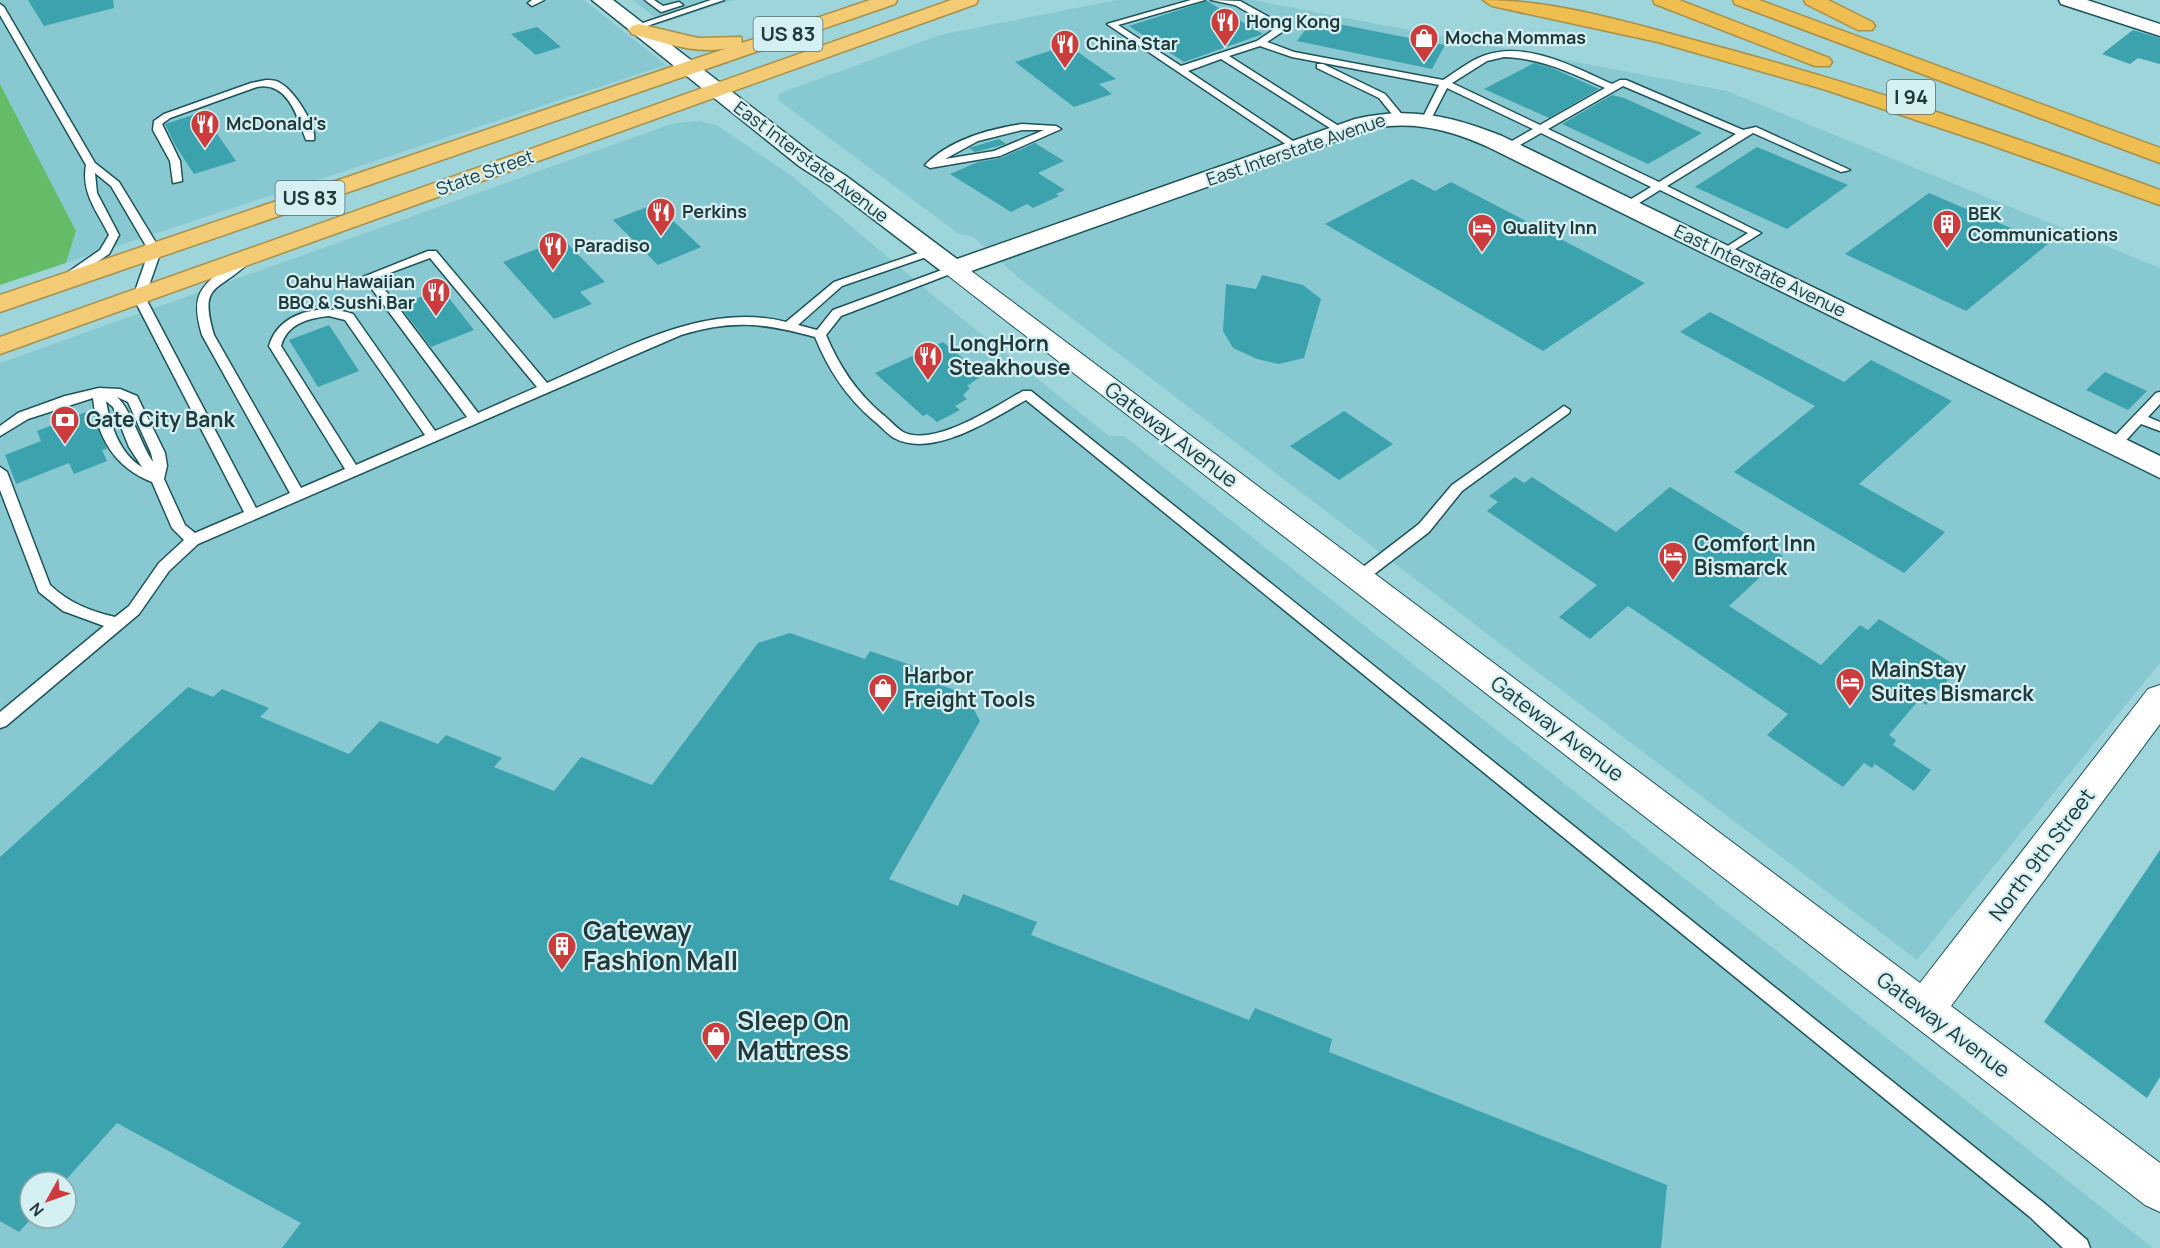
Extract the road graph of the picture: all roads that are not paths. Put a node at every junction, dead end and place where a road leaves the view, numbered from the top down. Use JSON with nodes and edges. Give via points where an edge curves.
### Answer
{"nodes":[{"id":1,"x":649,"y":0,"type":"edge"},
{"id":2,"x":720,"y":0,"type":"edge"},
{"id":3,"x":859,"y":0,"type":"edge"},
{"id":4,"x":888,"y":0,"type":"edge"},
{"id":5,"x":931,"y":0,"type":"edge"},
{"id":6,"x":1201,"y":0,"type":"edge"},
{"id":7,"x":1215,"y":0,"type":"edge"},
{"id":8,"x":1492,"y":0,"type":"edge"},
{"id":9,"x":1662,"y":0,"type":"edge"},
{"id":10,"x":1742,"y":0,"type":"edge"},
{"id":11,"x":1813,"y":0,"type":"edge"},
{"id":12,"x":2068,"y":0,"type":"edge"},
{"id":13,"x":605,"y":1,"type":"edge"},
{"id":14,"x":977,"y":2,"type":"edge"},
{"id":15,"x":691,"y":3,"type":"edge"},
{"id":16,"x":0,"y":7,"type":"edge"},
{"id":17,"x":637,"y":29,"type":"junction"},
{"id":18,"x":2160,"y":30,"type":"edge"},
{"id":19,"x":1260,"y":43,"type":"junction"},
{"id":20,"x":1292,"y":54,"type":"junction"},
{"id":21,"x":1222,"y":56,"type":"junction"},
{"id":22,"x":687,"y":68,"type":"junction"},
{"id":23,"x":1179,"y":70,"type":"junction"},
{"id":24,"x":1445,"y":83,"type":"junction"},
{"id":25,"x":1613,"y":88,"type":"junction"},
{"id":26,"x":716,"y":91,"type":"junction"},
{"id":27,"x":1399,"y":117,"type":"junction"},
{"id":28,"x":1427,"y":119,"type":"junction"},
{"id":29,"x":522,"y":125,"type":"junction"},
{"id":30,"x":1044,"y":126,"type":"junction"},
{"id":31,"x":1538,"y":130,"type":"junction"},
{"id":32,"x":1341,"y":132,"type":"junction"},
{"id":33,"x":1744,"y":134,"type":"junction"},
{"id":34,"x":310,"y":138,"type":"dead end"},
{"id":35,"x":1297,"y":147,"type":"junction"},
{"id":36,"x":1507,"y":148,"type":"junction"},
{"id":37,"x":2160,"y":148,"type":"edge"},
{"id":38,"x":2160,"y":156,"type":"edge"},
{"id":39,"x":91,"y":165,"type":"junction"},
{"id":40,"x":930,"y":165,"type":"junction"},
{"id":41,"x":1845,"y":170,"type":"dead end"},
{"id":42,"x":177,"y":181,"type":"dead end"},
{"id":43,"x":1657,"y":187,"type":"junction"},
{"id":44,"x":2160,"y":193,"type":"edge"},
{"id":45,"x":2160,"y":198,"type":"edge"},
{"id":46,"x":1627,"y":206,"type":"junction"},
{"id":47,"x":1724,"y":254,"type":"junction"},
{"id":48,"x":153,"y":256,"type":"junction"},
{"id":49,"x":249,"y":258,"type":"junction"},
{"id":50,"x":942,"y":261,"type":"junction"},
{"id":51,"x":38,"y":291,"type":"junction"},
{"id":52,"x":141,"y":292,"type":"junction"},
{"id":53,"x":0,"y":304,"type":"edge"},
{"id":54,"x":788,"y":326,"type":"junction"},
{"id":55,"x":0,"y":327,"type":"edge"},
{"id":56,"x":820,"y":335,"type":"junction"},
{"id":57,"x":0,"y":346,"type":"edge"},
{"id":58,"x":544,"y":388,"type":"junction"},
{"id":59,"x":99,"y":393,"type":"junction"},
{"id":60,"x":2160,"y":396,"type":"edge"},
{"id":61,"x":1564,"y":410,"type":"dead end"},
{"id":62,"x":475,"y":418,"type":"junction"},
{"id":63,"x":2139,"y":418,"type":"junction"},
{"id":64,"x":2160,"y":427,"type":"edge"},
{"id":65,"x":0,"y":432,"type":"edge"},
{"id":66,"x":432,"y":436,"type":"junction"},
{"id":67,"x":2114,"y":445,"type":"junction"},
{"id":68,"x":2160,"y":468,"type":"edge"},
{"id":69,"x":353,"y":471,"type":"junction"},
{"id":70,"x":0,"y":472,"type":"edge"},
{"id":71,"x":157,"y":479,"type":"junction"},
{"id":72,"x":298,"y":494,"type":"junction"},
{"id":73,"x":252,"y":514,"type":"junction"},
{"id":74,"x":193,"y":540,"type":"junction"},
{"id":75,"x":1359,"y":578,"type":"junction"},
{"id":76,"x":118,"y":624,"type":"junction"},
{"id":77,"x":2160,"y":699,"type":"edge"},
{"id":78,"x":0,"y":722,"type":"edge"},
{"id":79,"x":1924,"y":1010,"type":"junction"},
{"id":80,"x":2160,"y":1190,"type":"edge"},
{"id":81,"x":2079,"y":1248,"type":"edge"}],
"edges":[{"from":1,"to":15,"type":"lane","via":[[661,9]]},
{"from":2,"to":15,"type":"lane"},
{"from":3,"to":17,"type":"highway","via":[[727,43],[686,42]]},
{"from":4,"to":22,"type":"highway","name":"State Street","number":"US 83"},
{"from":5,"to":26,"type":"highway","via":[[735,70],[724,76]]},
{"from":6,"to":23,"type":"lane","via":[[1111,24]]},
{"from":7,"to":19,"type":"lane","via":[[1237,3],[1282,28]]},
{"from":8,"to":45,"type":"highway","via":[[1637,31],[1759,64],[1877,100]]},
{"from":9,"to":44,"type":"highway","number":"I 94"},
{"from":10,"to":38,"type":"highway","number":"I 94"},
{"from":11,"to":37,"type":"highway","via":[[1968,73]]},
{"from":12,"to":18,"type":"street"},
{"from":13,"to":17,"type":"street","name":"East Interstate Avenue"},
{"from":14,"to":26,"type":"highway","name":"State Street","number":"US 83","via":[[843,54],[793,63]]},
{"from":15,"to":17,"type":"lane"},
{"from":16,"to":39,"type":"lane"},
{"from":17,"to":22,"type":"street","name":"East Interstate Avenue"},
{"from":19,"to":20,"type":"lane"},
{"from":19,"to":21,"type":"lane"},
{"from":20,"to":24,"type":"lane"},
{"from":20,"to":27,"type":"lane","via":[[1382,96]]},
{"from":21,"to":23,"type":"lane"},
{"from":21,"to":32,"type":"lane"},
{"from":22,"to":26,"type":"street","name":"East Interstate Avenue"},
{"from":22,"to":29,"type":"highway","name":"State Street","number":"US 83"},
{"from":22,"to":49,"type":"highway","via":[[687,81],[681,89],[666,96],[407,188]]},
{"from":23,"to":35,"type":"lane"},
{"from":24,"to":25,"type":"lane","via":[[1488,58],[1510,54],[1569,68]]},
{"from":24,"to":28,"type":"lane"},
{"from":24,"to":31,"type":"lane"},
{"from":25,"to":31,"type":"lane"},
{"from":25,"to":33,"type":"lane","via":[[1623,82]]},
{"from":26,"to":49,"type":"highway","name":"State Street","number":"US 83"},
{"from":26,"to":50,"type":"street","name":"East Interstate Avenue"},
{"from":27,"to":28,"type":"street","name":"East Interstate Avenue"},
{"from":27,"to":32,"type":"street","name":"East Interstate Avenue"},
{"from":28,"to":36,"type":"street","name":"East Interstate Avenue","via":[[1458,126]]},
{"from":29,"to":48,"type":"highway","name":"State Street","number":"US 83"},
{"from":29,"to":52,"type":"highway","via":[[375,191],[165,270]]},
{"from":30,"to":40,"type":"lane","via":[[989,150]]},
{"from":30,"to":40,"type":"lane","via":[[1003,128],[950,150]]},
{"from":30,"to":40,"type":"lane","via":[[1056,129],[996,154]]},
{"from":31,"to":36,"type":"lane"},
{"from":31,"to":43,"type":"lane"},
{"from":32,"to":35,"type":"street","name":"East Interstate Avenue"},
{"from":33,"to":41,"type":"lane","via":[[1752,129]]},
{"from":33,"to":43,"type":"lane"},
{"from":34,"to":42,"type":"lane","via":[[305,118],[278,85],[254,85],[157,123],[176,159]]},
{"from":35,"to":50,"type":"street","name":"East Interstate Avenue"},
{"from":36,"to":46,"type":"street","name":"East Interstate Avenue"},
{"from":39,"to":48,"type":"lane","via":[[115,184]]},
{"from":39,"to":51,"type":"lane","via":[[90,192],[114,234],[111,243],[97,260]]},
{"from":43,"to":46,"type":"lane"},
{"from":43,"to":47,"type":"lane","via":[[1756,232]]},
{"from":46,"to":47,"type":"street","name":"East Interstate Avenue"},
{"from":47,"to":67,"type":"street","name":"East Interstate Avenue"},
{"from":48,"to":51,"type":"highway","name":"State Street","number":"US 83"},
{"from":48,"to":52,"type":"lane"},
{"from":48,"to":55,"type":"highway","via":[[141,274],[124,282]]},
{"from":49,"to":52,"type":"highway","name":"State Street","number":"US 83"},
{"from":49,"to":72,"type":"lane","via":[[208,288],[200,303],[201,314],[208,335]]},
{"from":50,"to":54,"type":"lane","via":[[838,284],[801,319]]},
{"from":50,"to":56,"type":"lane","via":[[837,313]]},
{"from":50,"to":75,"type":"street","name":"Gateway Avenue"},
{"from":51,"to":53,"type":"highway","name":"State Street","number":"US 83"},
{"from":52,"to":57,"type":"highway","name":"State Street","number":"US 83"},
{"from":52,"to":73,"type":"lane"},
{"from":54,"to":56,"type":"lane"},
{"from":54,"to":58,"type":"lane","via":[[744,318],[704,323]]},
{"from":56,"to":81,"type":"lane","via":[[832,365],[853,395],[900,436],[925,440],[961,430],[1027,394],[2037,1210]]},
{"from":58,"to":62,"type":"lane"},
{"from":58,"to":62,"type":"lane","via":[[432,253],[369,277]]},
{"from":59,"to":65,"type":"lane","via":[[23,416]]},
{"from":59,"to":71,"type":"lane","via":[[118,405],[136,447]]},
{"from":59,"to":71,"type":"lane","via":[[101,412],[120,455],[135,469]]},
{"from":60,"to":63,"type":"lane"},
{"from":61,"to":75,"type":"lane","via":[[1457,488],[1411,540]]},
{"from":62,"to":66,"type":"lane"},
{"from":63,"to":64,"type":"lane"},
{"from":63,"to":67,"type":"lane"},
{"from":66,"to":69,"type":"lane"},
{"from":66,"to":69,"type":"lane","via":[[349,317],[321,313],[293,322],[278,334],[275,346]]},
{"from":67,"to":68,"type":"street","name":"East Interstate Avenue"},
{"from":69,"to":72,"type":"lane"},
{"from":70,"to":76,"type":"lane","via":[[44,588],[57,602],[77,613]]},
{"from":71,"to":74,"type":"lane","via":[[179,528]]},
{"from":72,"to":73,"type":"lane"},
{"from":73,"to":74,"type":"lane"},
{"from":74,"to":76,"type":"lane","via":[[177,553],[134,610]]},
{"from":75,"to":79,"type":"street","name":"Gateway Avenue"},
{"from":76,"to":78,"type":"lane"},
{"from":77,"to":79,"type":"street","name":"North 9th Street"},
{"from":79,"to":80,"type":"street","name":"Gateway Avenue"}]}
